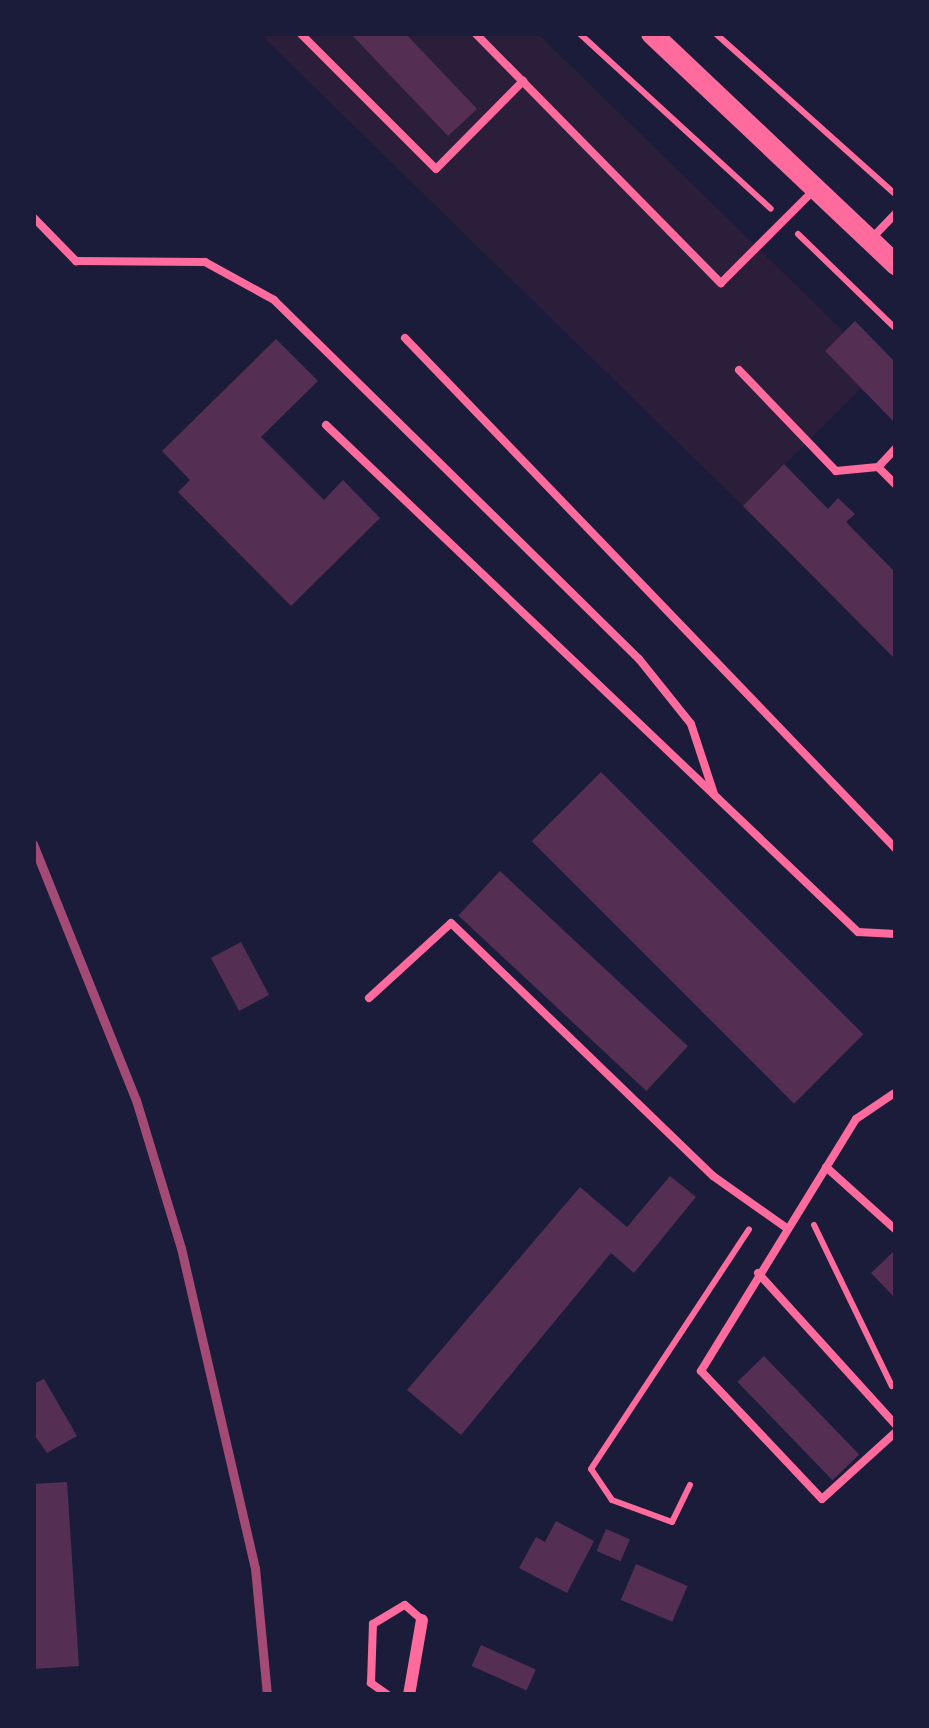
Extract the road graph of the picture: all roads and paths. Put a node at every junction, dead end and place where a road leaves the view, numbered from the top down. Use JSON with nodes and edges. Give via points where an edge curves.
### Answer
{"nodes":[{"id":1,"x":300,"y":33,"type":"edge"},
{"id":2,"x":475,"y":33,"type":"edge"},
{"id":3,"x":579,"y":33,"type":"edge"},
{"id":4,"x":652,"y":33,"type":"edge"},
{"id":5,"x":715,"y":33,"type":"edge"},
{"id":6,"x":523,"y":81,"type":"junction"},
{"id":7,"x":816,"y":188,"type":"junction"},
{"id":8,"x":896,"y":195,"type":"edge"},
{"id":9,"x":896,"y":213,"type":"edge"},
{"id":10,"x":33,"y":218,"type":"edge"},
{"id":11,"x":784,"y":221,"type":"junction"},
{"id":12,"x":870,"y":240,"type":"junction"},
{"id":13,"x":896,"y":266,"type":"edge"},
{"id":14,"x":896,"y":329,"type":"edge"},
{"id":15,"x":405,"y":338,"type":"dead end"},
{"id":16,"x":739,"y":370,"type":"dead end"},
{"id":17,"x":326,"y":425,"type":"dead end"},
{"id":18,"x":896,"y":448,"type":"edge"},
{"id":19,"x":878,"y":467,"type":"junction"},
{"id":20,"x":896,"y":485,"type":"edge"},
{"id":21,"x":714,"y":794,"type":"junction"},
{"id":22,"x":896,"y":849,"type":"edge"},
{"id":23,"x":896,"y":934,"type":"edge"},
{"id":24,"x":369,"y":998,"type":"dead end"},
{"id":25,"x":896,"y":1092,"type":"edge"},
{"id":26,"x":826,"y":1167,"type":"junction"},
{"id":27,"x":802,"y":1201,"type":"junction"},
{"id":28,"x":761,"y":1210,"type":"junction"},
{"id":29,"x":784,"y":1227,"type":"junction"},
{"id":30,"x":896,"y":1230,"type":"edge"},
{"id":31,"x":758,"y":1273,"type":"junction"},
{"id":32,"x":896,"y":1395,"type":"edge"},
{"id":33,"x":896,"y":1429,"type":"edge"},
{"id":34,"x":690,"y":1485,"type":"dead end"},
{"id":35,"x":422,"y":1620,"type":"joint"},
{"id":36,"x":388,"y":1695,"type":"edge"},
{"id":37,"x":409,"y":1695,"type":"edge"}],
"edges":[{"from":1,"to":6,"type":"lane","via":[[436,169]]},
{"from":2,"to":6,"type":"lane"},
{"from":3,"to":11,"type":"path"},
{"from":4,"to":7,"type":"main road"},
{"from":5,"to":8,"type":"path"},
{"from":6,"to":11,"type":"lane","via":[[722,284]]},
{"from":7,"to":11,"type":"lane"},
{"from":7,"to":12,"type":"main road"},
{"from":9,"to":12,"type":"lane"},
{"from":10,"to":21,"type":"lane","via":[[76,261],[205,262],[274,300],[639,659],[691,724]]},
{"from":11,"to":14,"type":"path"},
{"from":12,"to":13,"type":"main road"},
{"from":15,"to":22,"type":"lane"},
{"from":16,"to":19,"type":"lane","via":[[836,470]]},
{"from":17,"to":21,"type":"lane"},
{"from":18,"to":19,"type":"lane"},
{"from":19,"to":20,"type":"lane"},
{"from":21,"to":23,"type":"lane","via":[[857,932]]},
{"from":24,"to":28,"type":"lane","via":[[451,923],[713,1176]]},
{"from":25,"to":26,"type":"lane","via":[[856,1119]]},
{"from":26,"to":27,"type":"lane"},
{"from":26,"to":30,"type":"lane"},
{"from":27,"to":29,"type":"lane"},
{"from":27,"to":32,"type":"path"},
{"from":28,"to":29,"type":"lane"},
{"from":28,"to":34,"type":"path","via":[[591,1468],[612,1500],[672,1522]]},
{"from":29,"to":31,"type":"lane"},
{"from":31,"to":33,"type":"lane"},
{"from":31,"to":33,"type":"lane","via":[[701,1371],[822,1499]]},
{"from":35,"to":36,"type":"lane","via":[[405,1605],[373,1624],[370,1683]]},
{"from":35,"to":37,"type":"street"}]}
